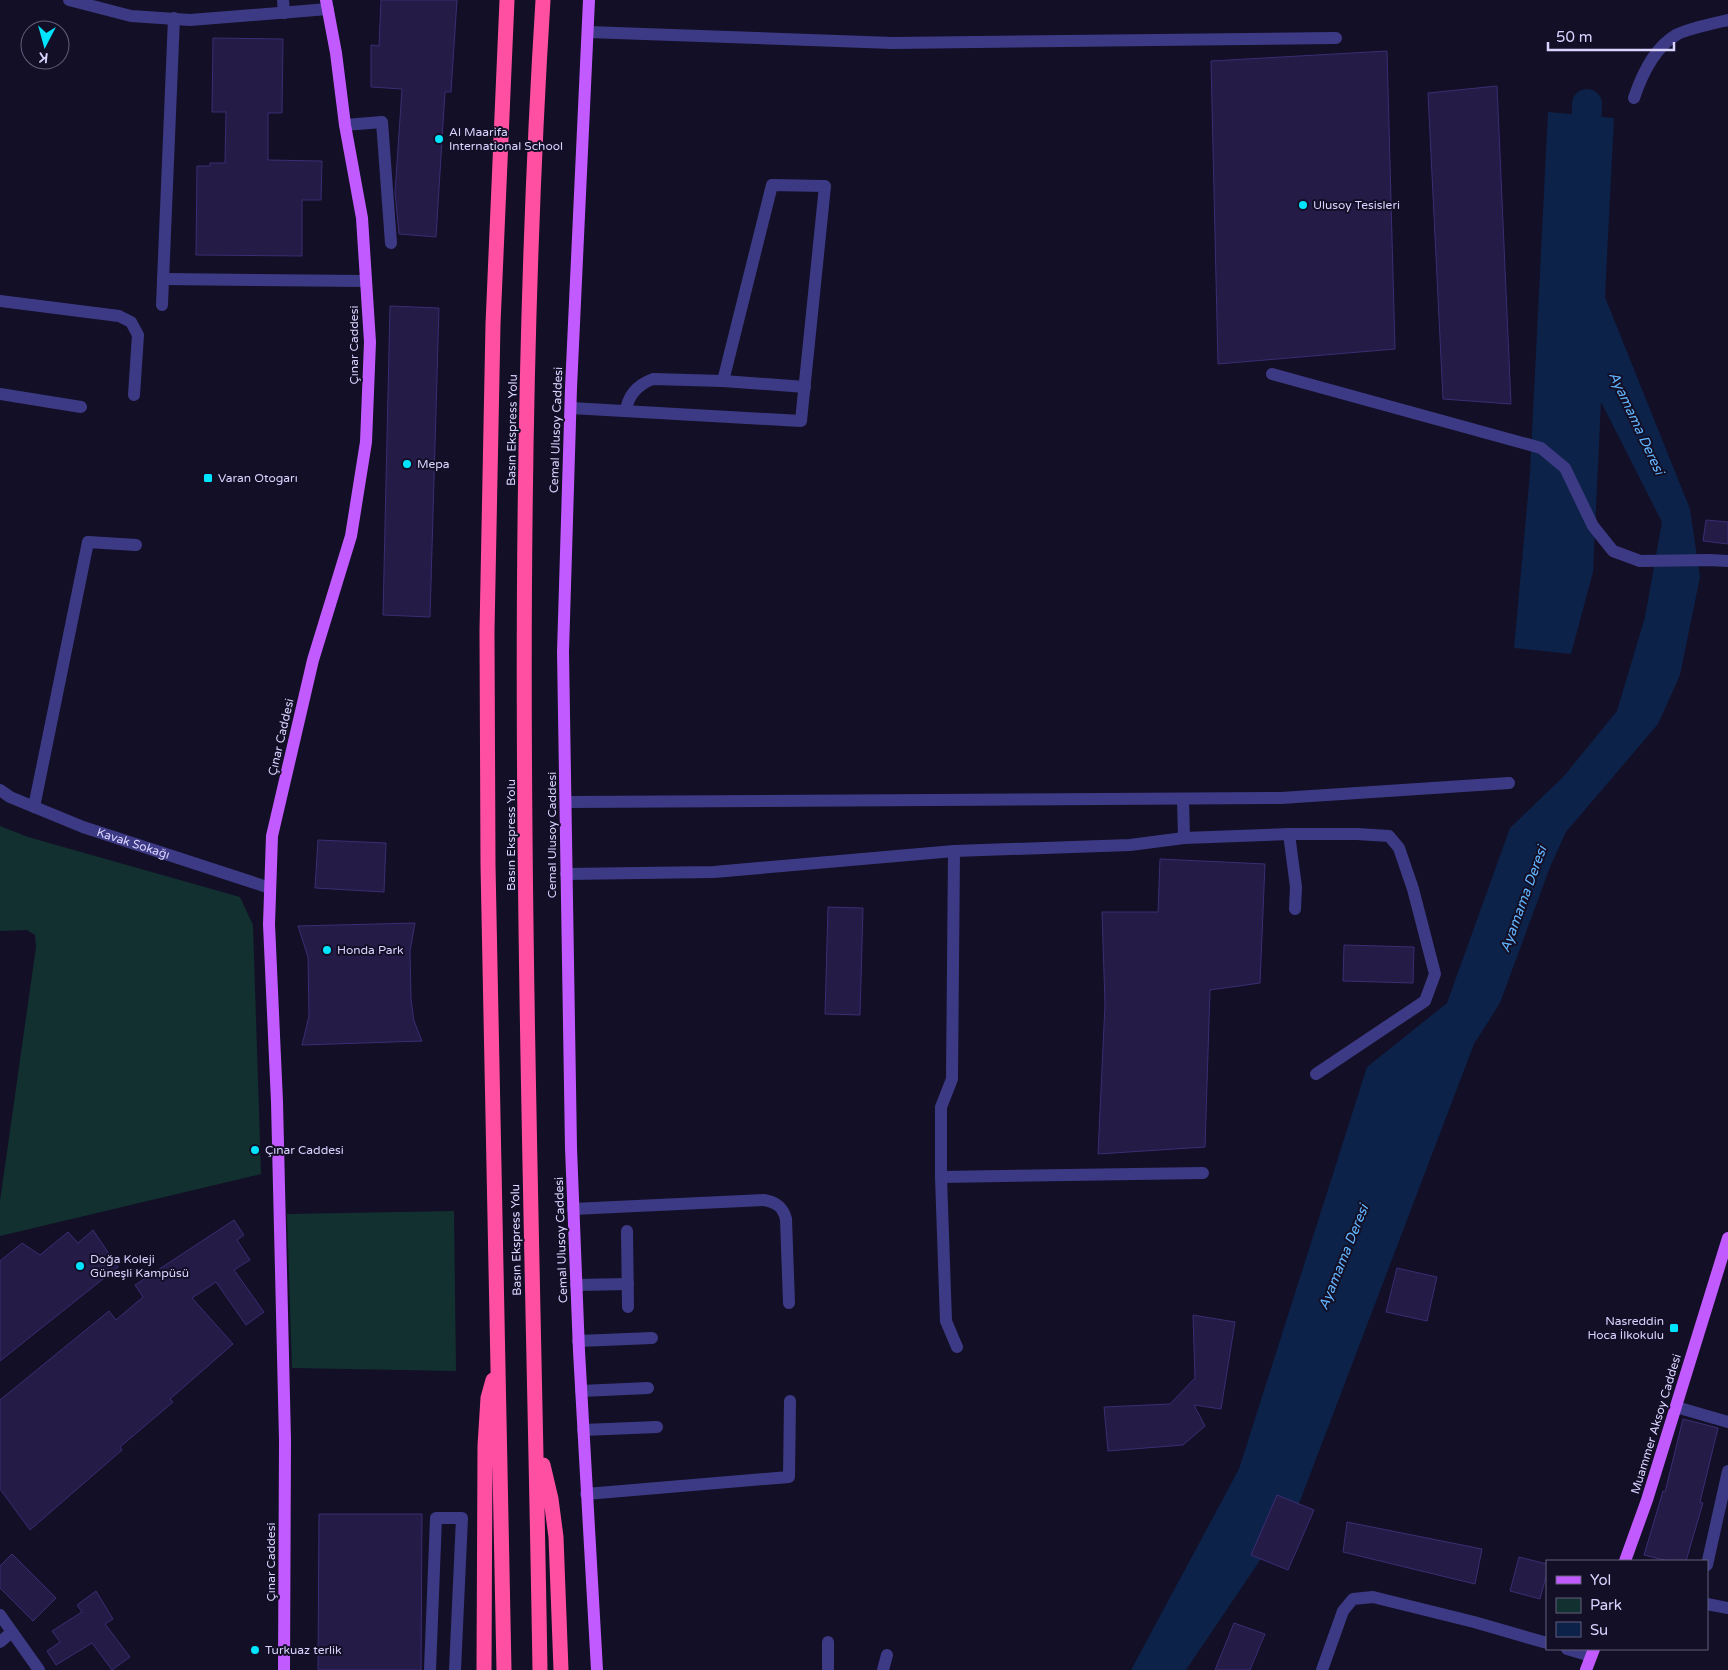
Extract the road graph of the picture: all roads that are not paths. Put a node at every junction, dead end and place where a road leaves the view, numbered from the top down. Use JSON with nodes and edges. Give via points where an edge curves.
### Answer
{"nodes":[{"id":1,"x":69,"y":0,"type":"edge"},
{"id":2,"x":507,"y":0,"type":"edge"},
{"id":3,"x":543,"y":0,"type":"edge"},
{"id":4,"x":589,"y":0,"type":"edge"},
{"id":5,"x":327,"y":5,"type":"edge"},
{"id":6,"x":283,"y":6,"type":"edge"},
{"id":7,"x":174,"y":18,"type":"junction"},
{"id":8,"x":1728,"y":20,"type":"edge"},
{"id":9,"x":588,"y":32,"type":"junction"},
{"id":10,"x":1336,"y":38,"type":"dead end"},
{"id":11,"x":1634,"y":98,"type":"dead end"},
{"id":12,"x":345,"y":125,"type":"junction"},
{"id":13,"x":391,"y":243,"type":"dead end"},
{"id":14,"x":163,"y":279,"type":"junction"},
{"id":15,"x":366,"y":281,"type":"junction"},
{"id":16,"x":0,"y":301,"type":"edge"},
{"id":17,"x":162,"y":306,"type":"dead end"},
{"id":18,"x":1272,"y":374,"type":"dead end"},
{"id":19,"x":723,"y":381,"type":"junction"},
{"id":20,"x":805,"y":387,"type":"junction"},
{"id":21,"x":0,"y":394,"type":"edge"},
{"id":22,"x":134,"y":395,"type":"dead end"},
{"id":23,"x":81,"y":408,"type":"dead end"},
{"id":24,"x":571,"y":408,"type":"junction"},
{"id":25,"x":626,"y":411,"type":"junction"},
{"id":26,"x":136,"y":545,"type":"dead end"},
{"id":27,"x":1728,"y":561,"type":"edge"},
{"id":28,"x":1509,"y":783,"type":"dead end"},
{"id":29,"x":0,"y":790,"type":"edge"},
{"id":30,"x":1183,"y":799,"type":"junction"},
{"id":31,"x":566,"y":802,"type":"junction"},
{"id":32,"x":34,"y":807,"type":"junction"},
{"id":33,"x":1289,"y":834,"type":"junction"},
{"id":34,"x":1184,"y":838,"type":"junction"},
{"id":35,"x":954,"y":851,"type":"junction"},
{"id":36,"x":566,"y":874,"type":"junction"},
{"id":37,"x":270,"y":888,"type":"junction"},
{"id":38,"x":1295,"y":909,"type":"dead end"},
{"id":39,"x":1316,"y":1074,"type":"dead end"},
{"id":40,"x":1203,"y":1172,"type":"dead end"},
{"id":41,"x":941,"y":1176,"type":"junction"},
{"id":42,"x":573,"y":1209,"type":"junction"},
{"id":43,"x":627,"y":1231,"type":"dead end"},
{"id":44,"x":1728,"y":1238,"type":"edge"},
{"id":45,"x":1725,"y":1257,"type":"edge"},
{"id":46,"x":628,"y":1284,"type":"junction"},
{"id":47,"x":576,"y":1285,"type":"junction"},
{"id":48,"x":789,"y":1304,"type":"dead end"},
{"id":49,"x":628,"y":1307,"type":"dead end"},
{"id":50,"x":652,"y":1338,"type":"dead end"},
{"id":51,"x":578,"y":1341,"type":"junction"},
{"id":52,"x":957,"y":1347,"type":"dead end"},
{"id":53,"x":497,"y":1364,"type":"junction"},
{"id":54,"x":648,"y":1388,"type":"dead end"},
{"id":55,"x":581,"y":1391,"type":"junction"},
{"id":56,"x":790,"y":1401,"type":"dead end"},
{"id":57,"x":1676,"y":1407,"type":"junction"},
{"id":58,"x":1728,"y":1422,"type":"edge"},
{"id":59,"x":658,"y":1427,"type":"dead end"},
{"id":60,"x":583,"y":1430,"type":"junction"},
{"id":61,"x":537,"y":1439,"type":"junction"},
{"id":62,"x":1728,"y":1471,"type":"edge"},
{"id":63,"x":586,"y":1494,"type":"junction"},
{"id":64,"x":1625,"y":1560,"type":"edge"},
{"id":65,"x":1708,"y":1560,"type":"edge"},
{"id":66,"x":1708,"y":1604,"type":"edge"},
{"id":67,"x":1728,"y":1608,"type":"edge"},
{"id":68,"x":0,"y":1615,"type":"edge"},
{"id":69,"x":12,"y":1632,"type":"junction"},
{"id":70,"x":0,"y":1642,"type":"edge"},
{"id":71,"x":828,"y":1642,"type":"dead end"},
{"id":72,"x":1546,"y":1643,"type":"edge"},
{"id":73,"x":1574,"y":1650,"type":"edge"},
{"id":74,"x":1593,"y":1653,"type":"edge"},
{"id":75,"x":887,"y":1655,"type":"dead end"},
{"id":76,"x":484,"y":1668,"type":"edge"},
{"id":77,"x":39,"y":1670,"type":"edge"},
{"id":78,"x":284,"y":1670,"type":"edge"},
{"id":79,"x":430,"y":1670,"type":"edge"},
{"id":80,"x":455,"y":1670,"type":"edge"},
{"id":81,"x":504,"y":1670,"type":"edge"},
{"id":82,"x":540,"y":1670,"type":"edge"},
{"id":83,"x":561,"y":1670,"type":"edge"},
{"id":84,"x":598,"y":1670,"type":"edge"},
{"id":85,"x":828,"y":1670,"type":"edge"},
{"id":86,"x":883,"y":1670,"type":"edge"},
{"id":87,"x":1322,"y":1670,"type":"edge"},
{"id":88,"x":1586,"y":1670,"type":"edge"}],
"edges":[{"from":1,"to":7,"type":"street","via":[[131,16]]},
{"from":2,"to":53,"type":"highway","name":"Basın Ekspress Yolu","via":[[493,324],[488,574],[488,865]]},
{"from":3,"to":61,"type":"highway","name":"Basın Ekspress Yolu","via":[[530,284],[524,580],[526,965]]},
{"from":4,"to":9,"type":"main road","name":"Cemal Ulusoy Caddesi"},
{"from":5,"to":6,"type":"street"},
{"from":5,"to":12,"type":"main road","name":"Çınar Caddesi"},
{"from":6,"to":7,"type":"street","via":[[190,20]]},
{"from":7,"to":14,"type":"street"},
{"from":8,"to":11,"type":"street","via":[[1677,34],[1661,46],[1642,74]]},
{"from":9,"to":10,"type":"street","via":[[892,43]]},
{"from":9,"to":24,"type":"main road","name":"Cemal Ulusoy Caddesi"},
{"from":12,"to":13,"type":"street","via":[[382,122]]},
{"from":12,"to":15,"type":"main road","name":"Çınar Caddesi","via":[[362,218]]},
{"from":14,"to":15,"type":"street"},
{"from":14,"to":17,"type":"street"},
{"from":15,"to":37,"type":"main road","name":"Çınar Caddesi","via":[[370,342],[366,442],[352,536],[313,660],[276,817]]},
{"from":16,"to":22,"type":"street","via":[[119,316],[131,322],[138,335]]},
{"from":18,"to":27,"type":"street","via":[[1542,448],[1564,468],[1593,526],[1613,551],[1640,560]]},
{"from":19,"to":20,"type":"street"},
{"from":19,"to":20,"type":"street","via":[[772,185],[825,186]]},
{"from":19,"to":25,"type":"street","via":[[652,379],[632,392]]},
{"from":20,"to":25,"type":"street","via":[[801,420]]},
{"from":21,"to":23,"type":"street"},
{"from":24,"to":25,"type":"street"},
{"from":24,"to":31,"type":"main road","name":"Cemal Ulusoy Caddesi","via":[[563,652]]},
{"from":26,"to":32,"type":"street","via":[[88,542]]},
{"from":28,"to":30,"type":"street","via":[[1281,798]]},
{"from":29,"to":32,"type":"street","name":"Kavak Sokağı"},
{"from":30,"to":31,"type":"street"},
{"from":30,"to":34,"type":"street"},
{"from":31,"to":36,"type":"main road","name":"Cemal Ulusoy Caddesi"},
{"from":32,"to":37,"type":"street","name":"Kavak Sokağı","via":[[83,827]]},
{"from":33,"to":34,"type":"street"},
{"from":33,"to":38,"type":"street","via":[[1296,887]]},
{"from":33,"to":39,"type":"street","via":[[1389,836],[1399,848],[1435,974],[1425,1001]]},
{"from":34,"to":35,"type":"street","via":[[1130,845]]},
{"from":35,"to":36,"type":"street","via":[[714,872]]},
{"from":35,"to":41,"type":"street","via":[[952,1079],[941,1107]]},
{"from":36,"to":42,"type":"main road","name":"Cemal Ulusoy Caddesi"},
{"from":37,"to":78,"type":"main road","name":"Çınar Caddesi","via":[[285,1440]]},
{"from":40,"to":41,"type":"street"},
{"from":41,"to":52,"type":"street","via":[[946,1321]]},
{"from":42,"to":47,"type":"main road","name":"Cemal Ulusoy Caddesi"},
{"from":42,"to":48,"type":"street","via":[[764,1200],[777,1204],[786,1219]]},
{"from":43,"to":46,"type":"street"},
{"from":44,"to":45,"type":"main road","name":"Muammer Aksoy Caddesi"},
{"from":45,"to":57,"type":"main road","name":"Muammer Aksoy Caddesi"},
{"from":46,"to":47,"type":"street"},
{"from":46,"to":49,"type":"street"},
{"from":47,"to":51,"type":"main road","name":"Cemal Ulusoy Caddesi"},
{"from":50,"to":51,"type":"street"},
{"from":51,"to":55,"type":"main road","name":"Cemal Ulusoy Caddesi"},
{"from":53,"to":76,"type":"highway","via":[[488,1398],[486,1437]]},
{"from":53,"to":81,"type":"highway","name":"Basın Ekspress Yolu"},
{"from":54,"to":55,"type":"street"},
{"from":55,"to":60,"type":"main road","name":"Cemal Ulusoy Caddesi"},
{"from":56,"to":63,"type":"street","via":[[789,1477]]},
{"from":57,"to":58,"type":"street"},
{"from":57,"to":64,"type":"main road","name":"Muammer Aksoy Caddesi"},
{"from":59,"to":60,"type":"street"},
{"from":60,"to":63,"type":"main road","name":"Cemal Ulusoy Caddesi"},
{"from":61,"to":82,"type":"highway","name":"Basın Ekspress Yolu"},
{"from":61,"to":83,"type":"highway","via":[[556,1537]]},
{"from":62,"to":65,"type":"street"},
{"from":63,"to":84,"type":"main road","name":"Cemal Ulusoy Caddesi"},
{"from":66,"to":67,"type":"street"},
{"from":68,"to":69,"type":"street"},
{"from":69,"to":70,"type":"street"},
{"from":69,"to":77,"type":"street"},
{"from":71,"to":85,"type":"street"},
{"from":72,"to":87,"type":"street","via":[[1373,1597],[1353,1599],[1343,1611]]},
{"from":73,"to":74,"type":"street"},
{"from":74,"to":88,"type":"main road"},
{"from":75,"to":86,"type":"street"},
{"from":79,"to":80,"type":"street","via":[[436,1518],[462,1518]]}]}
